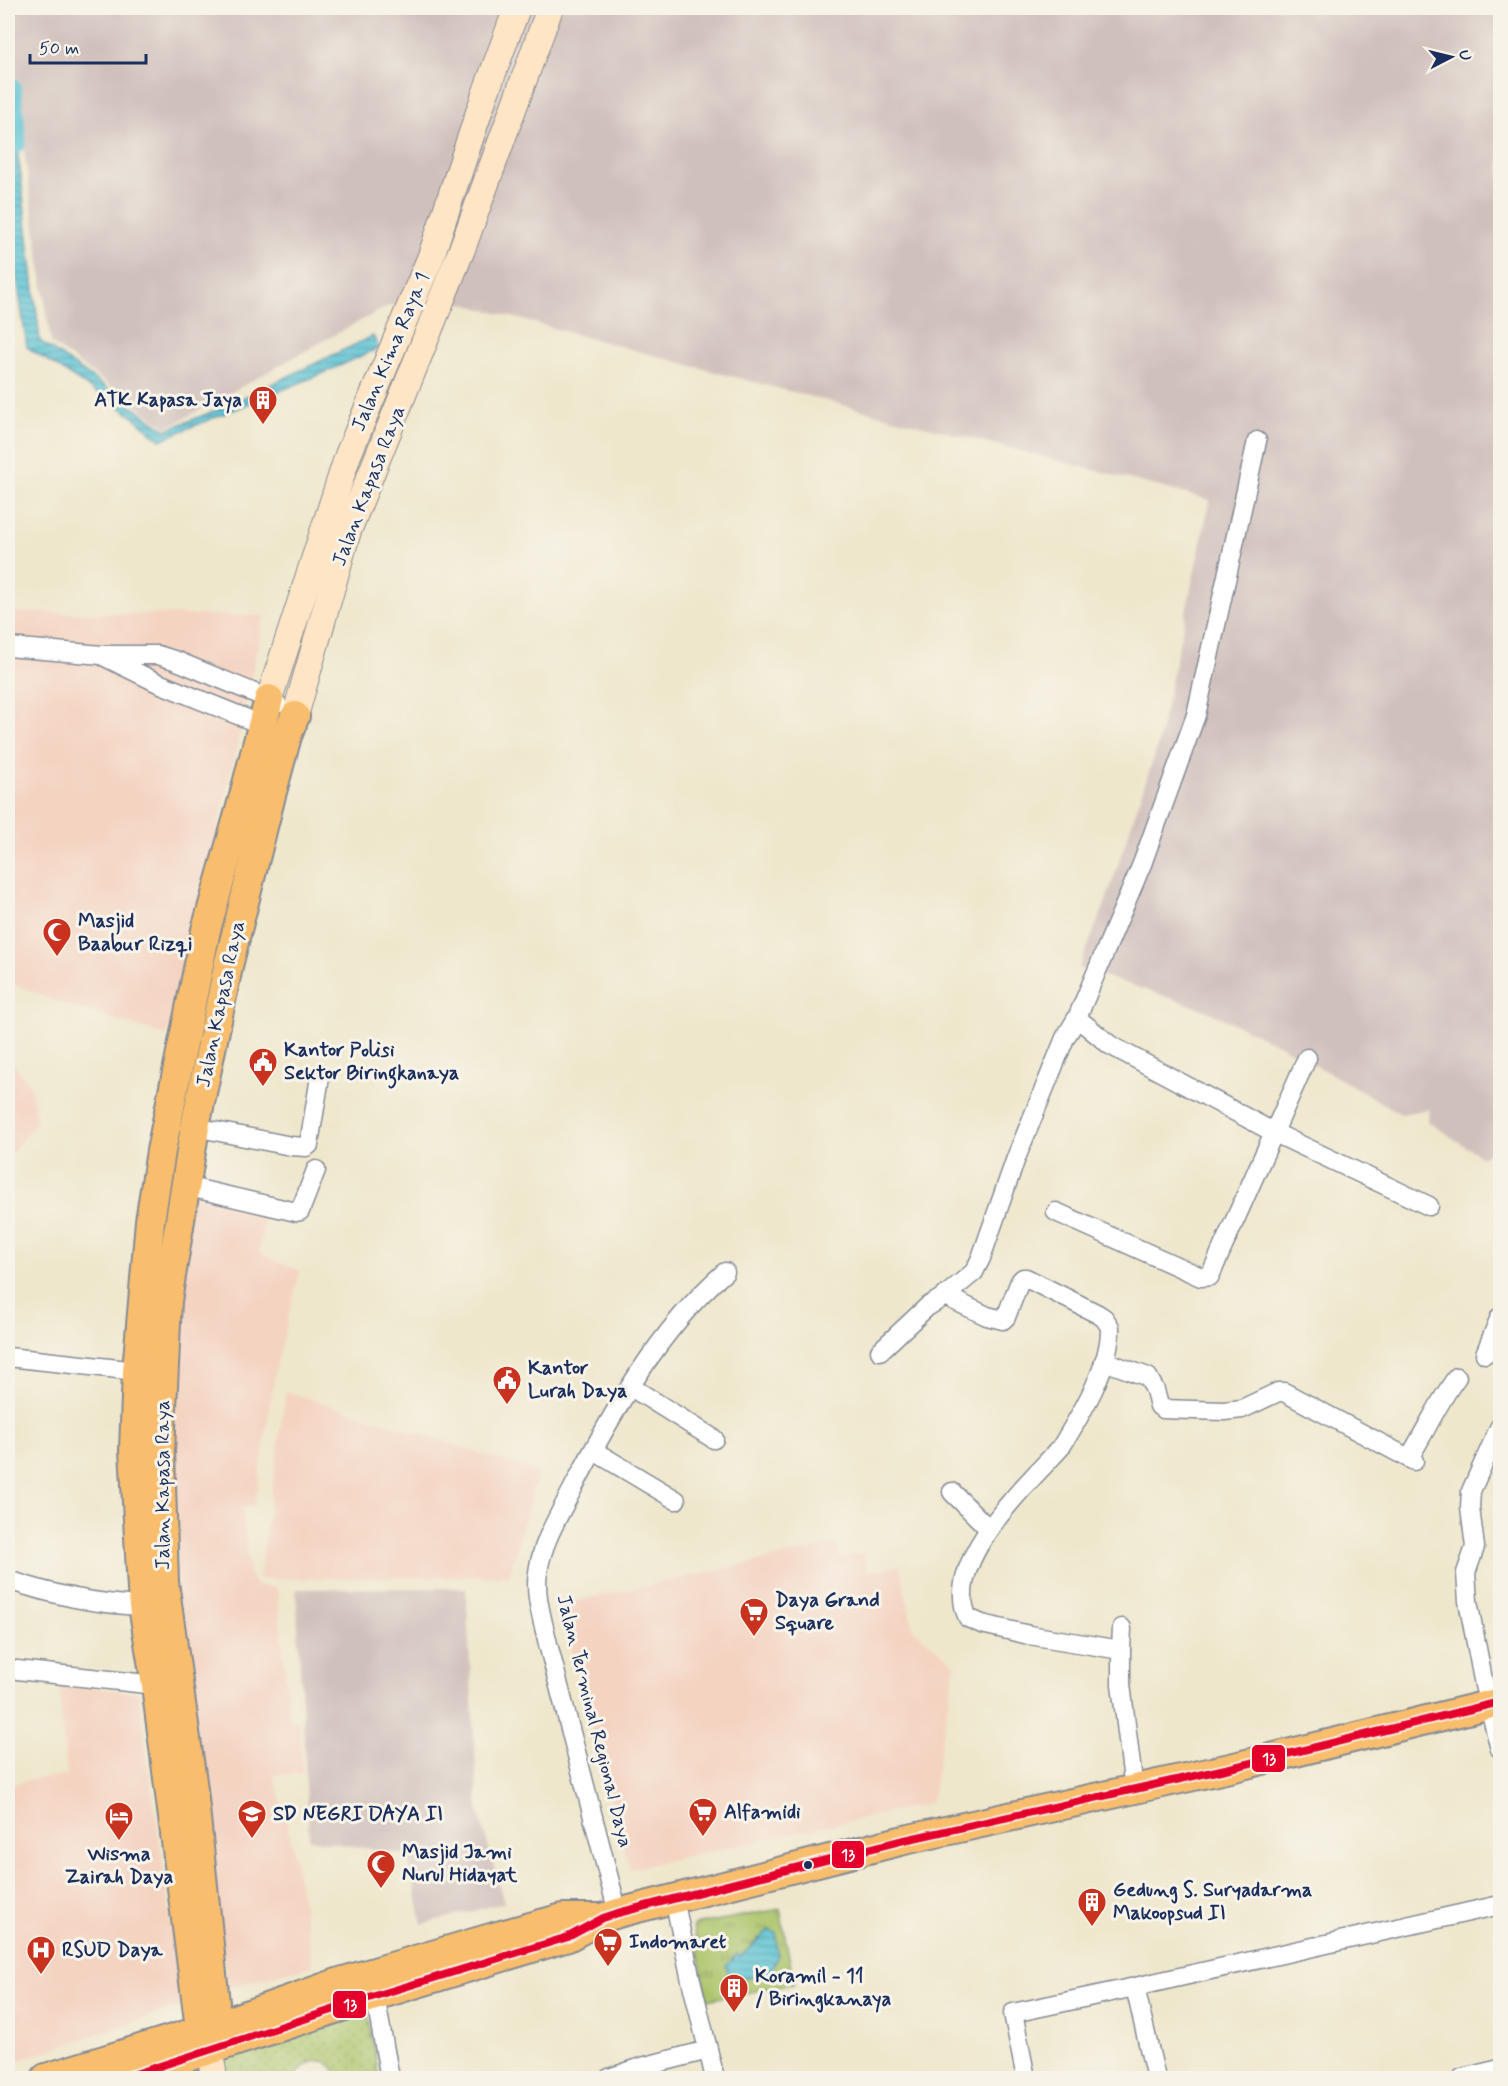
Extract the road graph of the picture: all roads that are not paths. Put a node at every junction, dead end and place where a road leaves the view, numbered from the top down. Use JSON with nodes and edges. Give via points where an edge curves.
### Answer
{"nodes":[{"id":1,"x":518,"y":8,"type":"edge"},
{"id":2,"x":550,"y":8,"type":"edge"},
{"id":3,"x":435,"y":242,"type":"junction"},
{"id":4,"x":462,"y":249,"type":"junction"},
{"id":5,"x":1257,"y":441,"type":"dead end"},
{"id":6,"x":8,"y":647,"type":"edge"},
{"id":7,"x":102,"y":655,"type":"junction"},
{"id":8,"x":265,"y":711,"type":"junction"},
{"id":9,"x":291,"y":726,"type":"junction"},
{"id":10,"x":257,"y":797,"type":"junction"},
{"id":11,"x":1077,"y":1018,"type":"junction"},
{"id":12,"x":180,"y":1058,"type":"junction"},
{"id":13,"x":1307,"y":1058,"type":"dead end"},
{"id":14,"x":208,"y":1064,"type":"junction"},
{"id":15,"x":320,"y":1077,"type":"dead end"},
{"id":16,"x":195,"y":1127,"type":"junction"},
{"id":17,"x":1275,"y":1133,"type":"junction"},
{"id":18,"x":316,"y":1170,"type":"dead end"},
{"id":19,"x":184,"y":1186,"type":"junction"},
{"id":20,"x":1429,"y":1206,"type":"dead end"},
{"id":21,"x":1056,"y":1212,"type":"dead end"},
{"id":22,"x":164,"y":1223,"type":"junction"},
{"id":23,"x":725,"y":1272,"type":"dead end"},
{"id":24,"x":945,"y":1296,"type":"junction"},
{"id":25,"x":1500,"y":1317,"type":"edge"},
{"id":26,"x":879,"y":1351,"type":"dead end"},
{"id":27,"x":1485,"y":1354,"type":"dead end"},
{"id":28,"x":8,"y":1357,"type":"edge"},
{"id":29,"x":1104,"y":1361,"type":"junction"},
{"id":30,"x":137,"y":1371,"type":"junction"},
{"id":31,"x":1457,"y":1377,"type":"dead end"},
{"id":32,"x":631,"y":1387,"type":"junction"},
{"id":33,"x":1500,"y":1426,"type":"edge"},
{"id":34,"x":714,"y":1439,"type":"dead end"},
{"id":35,"x":594,"y":1450,"type":"junction"},
{"id":36,"x":147,"y":1451,"type":"junction"},
{"id":37,"x":952,"y":1492,"type":"dead end"},
{"id":38,"x":676,"y":1500,"type":"dead end"},
{"id":39,"x":988,"y":1528,"type":"junction"},
{"id":40,"x":8,"y":1580,"type":"edge"},
{"id":41,"x":143,"y":1606,"type":"junction"},
{"id":42,"x":1122,"y":1628,"type":"dead end"},
{"id":43,"x":1121,"y":1650,"type":"junction"},
{"id":44,"x":8,"y":1670,"type":"edge"},
{"id":45,"x":156,"y":1685,"type":"junction"},
{"id":46,"x":1494,"y":1703,"type":"edge"},
{"id":47,"x":1500,"y":1749,"type":"edge"},
{"id":48,"x":1134,"y":1789,"type":"junction"},
{"id":49,"x":181,"y":1790,"type":"junction"},
{"id":50,"x":674,"y":1898,"type":"junction"},
{"id":51,"x":1500,"y":1905,"type":"edge"},
{"id":52,"x":611,"y":1915,"type":"junction"},
{"id":53,"x":1134,"y":1987,"type":"junction"},
{"id":54,"x":375,"y":1996,"type":"junction"},
{"id":55,"x":210,"y":2041,"type":"junction"},
{"id":56,"x":708,"y":2050,"type":"junction"},
{"id":57,"x":1495,"y":2073,"type":"edge"},
{"id":58,"x":46,"y":2079,"type":"edge"},
{"id":59,"x":123,"y":2079,"type":"edge"},
{"id":60,"x":214,"y":2079,"type":"edge"},
{"id":61,"x":390,"y":2079,"type":"edge"},
{"id":62,"x":609,"y":2079,"type":"edge"},
{"id":63,"x":715,"y":2079,"type":"edge"},
{"id":64,"x":1026,"y":2079,"type":"edge"},
{"id":65,"x":1156,"y":2079,"type":"edge"},
{"id":66,"x":1462,"y":2079,"type":"edge"}],
"edges":[{"from":1,"to":3,"type":"main road","name":"Jalan Kima Raya 1"},
{"from":2,"to":4,"type":"main road","name":"Jalan Kapasa Raya"},
{"from":3,"to":4,"type":"main road"},
{"from":3,"to":8,"type":"main road","name":"Jalan Kima Raya 1","via":[[348,455]]},
{"from":4,"to":9,"type":"main road","name":"Jalan Kapasa Raya","via":[[348,531]]},
{"from":5,"to":11,"type":"street","via":[[1196,715],[1142,864]]},
{"from":6,"to":7,"type":"street"},
{"from":7,"to":8,"type":"street","via":[[156,682]]},
{"from":7,"to":8,"type":"street","via":[[158,655],[177,661]]},
{"from":8,"to":9,"type":"street"},
{"from":8,"to":9,"type":"street"},
{"from":8,"to":10,"type":"highway","name":"Jalan Kapasa Raya"},
{"from":9,"to":10,"type":"highway","name":"Jalan Kapasa Raya"},
{"from":10,"to":12,"type":"highway","name":"Jalan Kapasa Raya","via":[[206,930]]},
{"from":10,"to":14,"type":"highway","name":"Jalan Kapasa Raya"},
{"from":11,"to":17,"type":"street","via":[[1110,1045]]},
{"from":11,"to":24,"type":"street","via":[[1065,1038],[1016,1158],[977,1266]]},
{"from":12,"to":14,"type":"highway"},
{"from":12,"to":22,"type":"highway","name":"Jalan Kapasa Raya","via":[[161,1151]]},
{"from":13,"to":17,"type":"street"},
{"from":14,"to":16,"type":"highway","name":"Jalan Kapasa Raya"},
{"from":15,"to":16,"type":"street","via":[[306,1147]]},
{"from":16,"to":19,"type":"highway","name":"Jalan Kapasa Raya"},
{"from":17,"to":20,"type":"street"},
{"from":17,"to":21,"type":"street","via":[[1209,1277],[1201,1277]]},
{"from":18,"to":19,"type":"street","via":[[303,1205],[296,1212]]},
{"from":19,"to":22,"type":"highway","name":"Jalan Kapasa Raya"},
{"from":22,"to":30,"type":"highway","name":"Jalan Kapasa Raya"},
{"from":22,"to":36,"type":"highway","name":"Jalan Kapasa Raya","via":[[167,1301]]},
{"from":23,"to":32,"type":"street","name":"Jalan Terminal Regional Daya","via":[[700,1294],[668,1333]]},
{"from":24,"to":26,"type":"street","via":[[927,1307]]},
{"from":24,"to":29,"type":"street","via":[[1003,1320],[1020,1281],[1030,1279],[1104,1318],[1110,1332]]},
{"from":25,"to":27,"type":"street"},
{"from":28,"to":30,"type":"street"},
{"from":29,"to":31,"type":"street","via":[[1148,1377],[1163,1409],[1242,1409],[1284,1392],[1412,1459],[1442,1397]]},
{"from":29,"to":39,"type":"street","via":[[1061,1447]]},
{"from":30,"to":36,"type":"highway","name":"Jalan Kapasa Raya"},
{"from":32,"to":34,"type":"street"},
{"from":32,"to":35,"type":"street","name":"Jalan Terminal Regional Daya"},
{"from":33,"to":46,"type":"street","via":[[1471,1491],[1474,1547],[1466,1573],[1468,1601]]},
{"from":35,"to":38,"type":"street"},
{"from":35,"to":52,"type":"street","name":"Jalan Terminal Regional Daya","via":[[555,1523],[537,1575],[538,1599]]},
{"from":36,"to":41,"type":"highway","name":"Jalan Kapasa Raya"},
{"from":36,"to":49,"type":"highway","name":"Jalan Kapasa Raya","via":[[164,1582]]},
{"from":37,"to":39,"type":"street"},
{"from":39,"to":43,"type":"street","via":[[977,1545],[965,1583],[964,1607],[968,1618],[1029,1635]]},
{"from":40,"to":41,"type":"street","via":[[76,1600]]},
{"from":41,"to":45,"type":"highway","name":"Jalan Kapasa Raya"},
{"from":42,"to":43,"type":"street"},
{"from":43,"to":48,"type":"street","via":[[1121,1684]]},
{"from":44,"to":45,"type":"street"},
{"from":45,"to":49,"type":"highway","name":"Jalan Kapasa Raya"},
{"from":46,"to":47,"type":"street"},
{"from":46,"to":48,"type":"highway"},
{"from":48,"to":50,"type":"highway","via":[[900,1841]]},
{"from":49,"to":55,"type":"highway","name":"Jalan Kapasa Raya"},
{"from":50,"to":52,"type":"highway"},
{"from":50,"to":56,"type":"street"},
{"from":51,"to":53,"type":"street"},
{"from":52,"to":54,"type":"highway","via":[[568,1937]]},
{"from":52,"to":55,"type":"highway","via":[[563,1918],[340,1982]]},
{"from":53,"to":64,"type":"street","via":[[1012,2013]]},
{"from":53,"to":65,"type":"street"},
{"from":54,"to":55,"type":"highway"},
{"from":54,"to":61,"type":"street"},
{"from":55,"to":58,"type":"highway"},
{"from":55,"to":59,"type":"highway"},
{"from":55,"to":60,"type":"main road"},
{"from":56,"to":62,"type":"street"},
{"from":56,"to":63,"type":"street"},
{"from":57,"to":66,"type":"street"}]}
